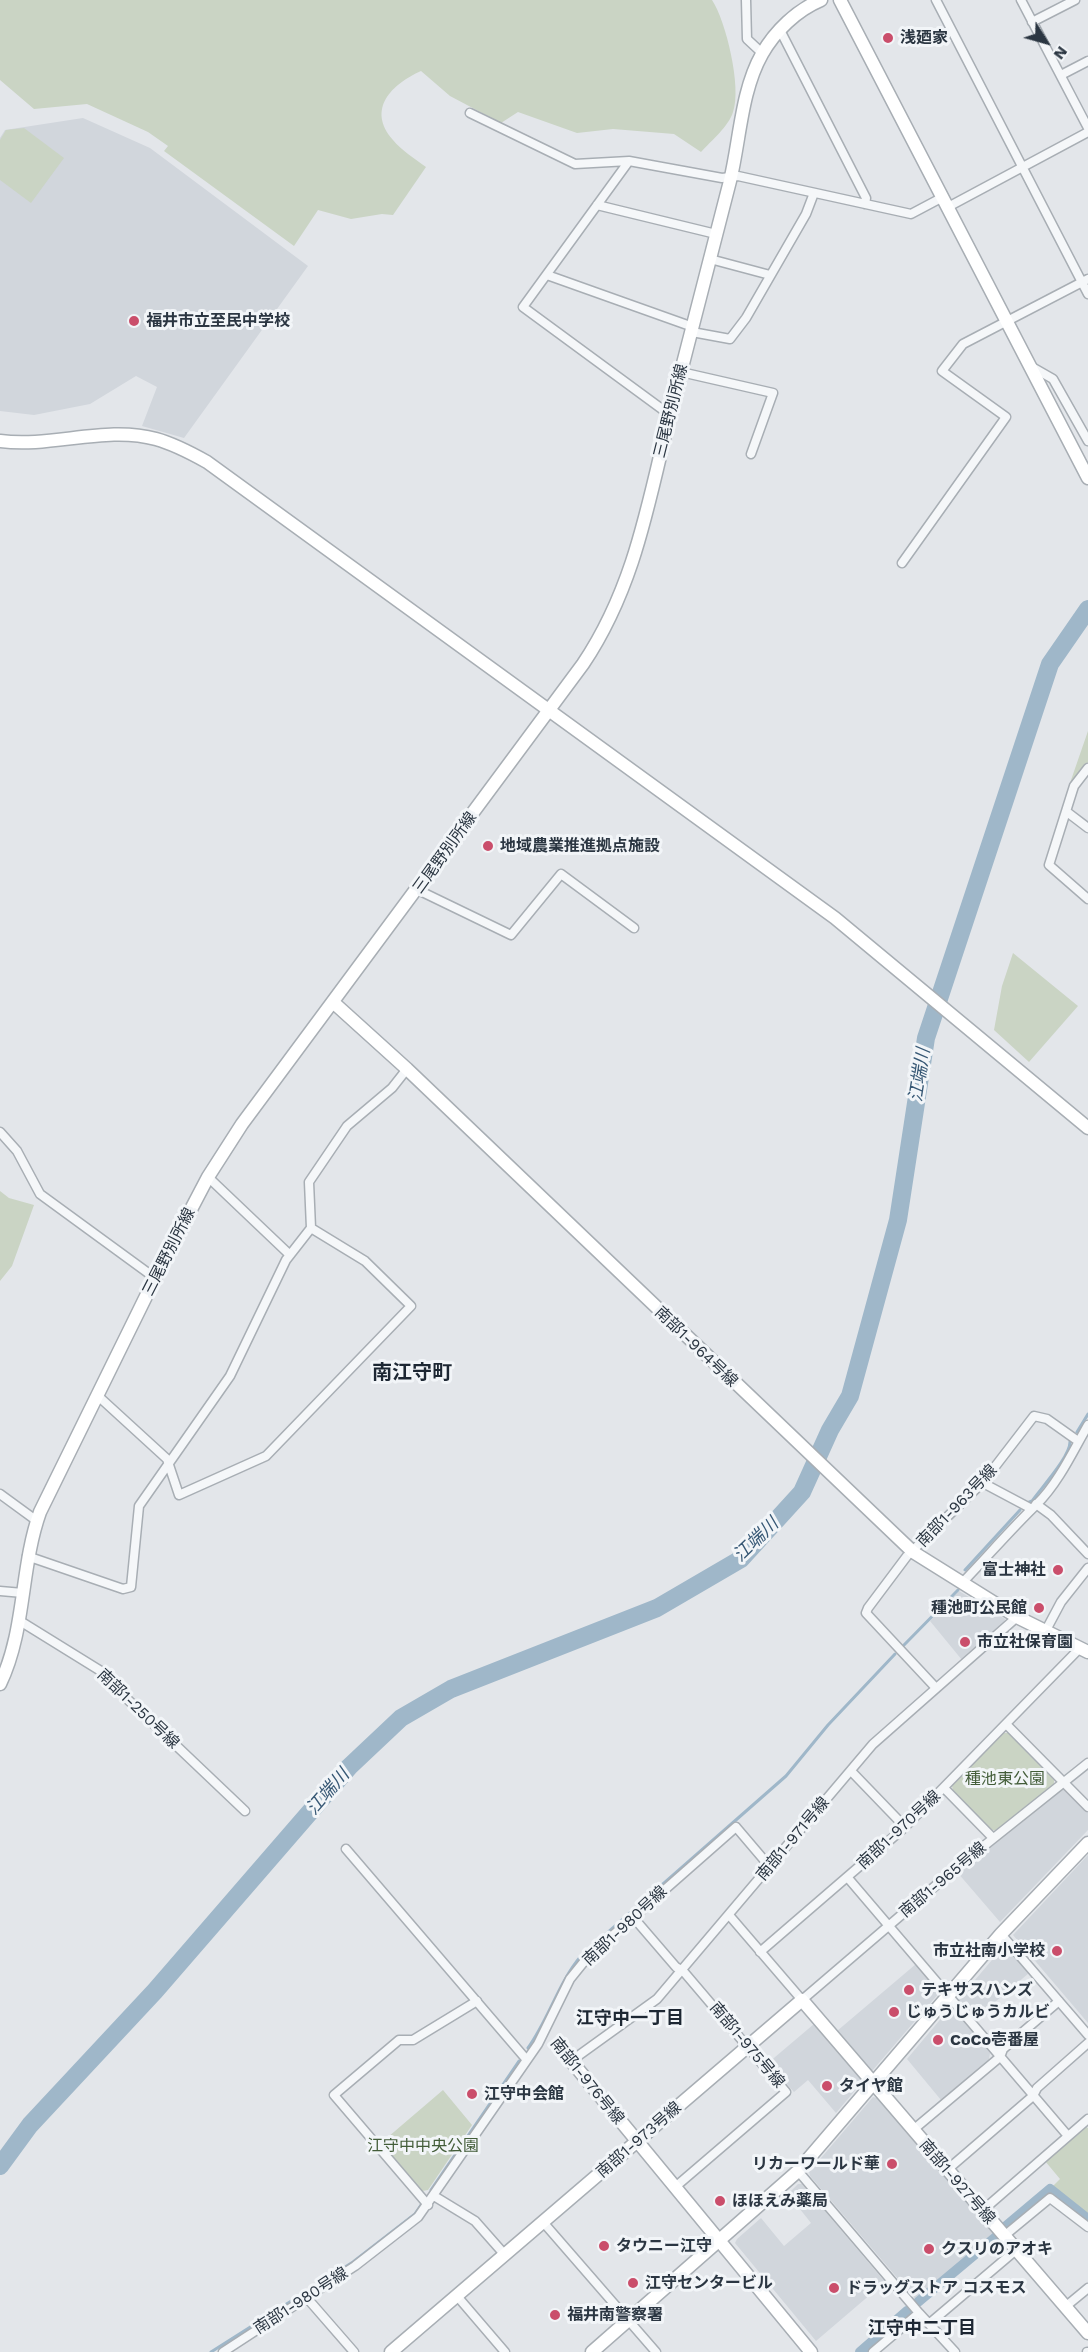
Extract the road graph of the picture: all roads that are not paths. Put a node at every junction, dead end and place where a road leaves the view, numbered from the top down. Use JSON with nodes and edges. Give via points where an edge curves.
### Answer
{"nodes":[{"id":1,"x":746,"y":0,"type":"edge"},
{"id":2,"x":821,"y":0,"type":"edge"},
{"id":3,"x":840,"y":0,"type":"edge"},
{"id":4,"x":936,"y":0,"type":"edge"},
{"id":5,"x":1021,"y":0,"type":"edge"},
{"id":6,"x":1075,"y":0,"type":"edge"},
{"id":7,"x":1032,"y":22,"type":"junction"},
{"id":8,"x":780,"y":30,"type":"junction"},
{"id":9,"x":762,"y":53,"type":"junction"},
{"id":10,"x":1088,"y":61,"type":"edge"},
{"id":11,"x":1060,"y":75,"type":"junction"},
{"id":12,"x":470,"y":113,"type":"dead end"},
{"id":13,"x":1088,"y":130,"type":"edge"},
{"id":14,"x":629,"y":161,"type":"junction"},
{"id":15,"x":1023,"y":167,"type":"junction"},
{"id":16,"x":730,"y":177,"type":"junction"},
{"id":17,"x":814,"y":193,"type":"junction"},
{"id":18,"x":945,"y":202,"type":"junction"},
{"id":19,"x":865,"y":204,"type":"junction"},
{"id":20,"x":597,"y":205,"type":"junction"},
{"id":21,"x":716,"y":234,"type":"junction"},
{"id":22,"x":710,"y":259,"type":"junction"},
{"id":23,"x":547,"y":275,"type":"junction"},
{"id":24,"x":770,"y":275,"type":"junction"},
{"id":25,"x":1085,"y":280,"type":"edge"},
{"id":26,"x":1088,"y":294,"type":"edge"},
{"id":27,"x":1008,"y":320,"type":"junction"},
{"id":28,"x":692,"y":330,"type":"junction"},
{"id":29,"x":1029,"y":365,"type":"junction"},
{"id":30,"x":681,"y":372,"type":"junction"},
{"id":31,"x":670,"y":415,"type":"junction"},
{"id":32,"x":0,"y":441,"type":"edge"},
{"id":33,"x":1088,"y":441,"type":"edge"},
{"id":34,"x":751,"y":454,"type":"dead end"},
{"id":35,"x":1088,"y":478,"type":"edge"},
{"id":36,"x":902,"y":563,"type":"dead end"},
{"id":37,"x":549,"y":710,"type":"junction"},
{"id":38,"x":1088,"y":768,"type":"edge"},
{"id":39,"x":1067,"y":812,"type":"junction"},
{"id":40,"x":1088,"y":828,"type":"edge"},
{"id":41,"x":418,"y":890,"type":"junction"},
{"id":42,"x":1088,"y":899,"type":"edge"},
{"id":43,"x":634,"y":928,"type":"dead end"},
{"id":44,"x":334,"y":1003,"type":"junction"},
{"id":45,"x":407,"y":1069,"type":"junction"},
{"id":46,"x":1088,"y":1128,"type":"edge"},
{"id":47,"x":0,"y":1132,"type":"edge"},
{"id":48,"x":208,"y":1177,"type":"junction"},
{"id":49,"x":311,"y":1228,"type":"junction"},
{"id":50,"x":290,"y":1255,"type":"junction"},
{"id":51,"x":155,"y":1278,"type":"junction"},
{"id":52,"x":97,"y":1395,"type":"junction"},
{"id":53,"x":1088,"y":1425,"type":"edge"},
{"id":54,"x":1078,"y":1441,"type":"junction"},
{"id":55,"x":169,"y":1463,"type":"junction"},
{"id":56,"x":983,"y":1483,"type":"junction"},
{"id":57,"x":0,"y":1494,"type":"edge"},
{"id":58,"x":1033,"y":1506,"type":"junction"},
{"id":59,"x":37,"y":1521,"type":"junction"},
{"id":60,"x":913,"y":1552,"type":"junction"},
{"id":61,"x":1088,"y":1554,"type":"edge"},
{"id":62,"x":27,"y":1556,"type":"junction"},
{"id":63,"x":1088,"y":1568,"type":"edge"},
{"id":64,"x":963,"y":1582,"type":"junction"},
{"id":65,"x":0,"y":1592,"type":"edge"},
{"id":66,"x":23,"y":1593,"type":"junction"},
{"id":67,"x":1017,"y":1617,"type":"junction"},
{"id":68,"x":20,"y":1621,"type":"junction"},
{"id":69,"x":1045,"y":1632,"type":"junction"},
{"id":70,"x":1084,"y":1650,"type":"edge"},
{"id":71,"x":0,"y":1684,"type":"edge"},
{"id":72,"x":936,"y":1688,"type":"junction"},
{"id":73,"x":1006,"y":1724,"type":"junction"},
{"id":74,"x":1088,"y":1763,"type":"edge"},
{"id":75,"x":851,"y":1771,"type":"junction"},
{"id":76,"x":1063,"y":1783,"type":"junction"},
{"id":77,"x":944,"y":1788,"type":"junction"},
{"id":78,"x":1088,"y":1807,"type":"edge"},
{"id":79,"x":245,"y":1811,"type":"dead end"},
{"id":80,"x":905,"y":1827,"type":"junction"},
{"id":81,"x":993,"y":1838,"type":"junction"},
{"id":82,"x":1088,"y":1843,"type":"edge"},
{"id":83,"x":346,"y":1849,"type":"dead end"},
{"id":84,"x":770,"y":1867,"type":"junction"},
{"id":85,"x":848,"y":1878,"type":"junction"},
{"id":86,"x":729,"y":1915,"type":"junction"},
{"id":87,"x":633,"y":1917,"type":"junction"},
{"id":88,"x":888,"y":1926,"type":"junction"},
{"id":89,"x":1001,"y":1934,"type":"junction"},
{"id":90,"x":760,"y":1952,"type":"junction"},
{"id":91,"x":681,"y":1970,"type":"junction"},
{"id":92,"x":949,"y":1997,"type":"junction"},
{"id":93,"x":802,"y":2000,"type":"junction"},
{"id":94,"x":477,"y":2001,"type":"junction"},
{"id":95,"x":1059,"y":2001,"type":"junction"},
{"id":96,"x":546,"y":2030,"type":"junction"},
{"id":97,"x":1088,"y":2035,"type":"edge"},
{"id":98,"x":1088,"y":2043,"type":"edge"},
{"id":99,"x":558,"y":2045,"type":"joint"},
{"id":100,"x":748,"y":2046,"type":"junction"},
{"id":101,"x":1000,"y":2057,"type":"junction"},
{"id":102,"x":526,"y":2059,"type":"junction"},
{"id":103,"x":571,"y":2061,"type":"junction"},
{"id":104,"x":874,"y":2084,"type":"junction"},
{"id":105,"x":1033,"y":2096,"type":"junction"},
{"id":106,"x":1088,"y":2119,"type":"edge"},
{"id":107,"x":913,"y":2130,"type":"junction"},
{"id":108,"x":1068,"y":2136,"type":"junction"},
{"id":109,"x":637,"y":2141,"type":"junction"},
{"id":110,"x":947,"y":2170,"type":"junction"},
{"id":111,"x":798,"y":2171,"type":"junction"},
{"id":112,"x":674,"y":2188,"type":"junction"},
{"id":113,"x":434,"y":2196,"type":"junction"},
{"id":114,"x":428,"y":2205,"type":"junction"},
{"id":115,"x":982,"y":2211,"type":"junction"},
{"id":116,"x":543,"y":2222,"type":"junction"},
{"id":117,"x":1088,"y":2227,"type":"edge"},
{"id":118,"x":1004,"y":2236,"type":"junction"},
{"id":119,"x":720,"y":2242,"type":"junction"},
{"id":120,"x":1016,"y":2250,"type":"junction"},
{"id":121,"x":505,"y":2254,"type":"junction"},
{"id":122,"x":1088,"y":2288,"type":"edge"},
{"id":123,"x":457,"y":2296,"type":"junction"},
{"id":124,"x":307,"y":2298,"type":"junction"},
{"id":125,"x":1065,"y":2307,"type":"junction"},
{"id":126,"x":919,"y":2313,"type":"junction"},
{"id":127,"x":628,"y":2321,"type":"junction"},
{"id":128,"x":930,"y":2323,"type":"junction"},
{"id":129,"x":1088,"y":2333,"type":"edge"},
{"id":130,"x":223,"y":2352,"type":"edge"},
{"id":131,"x":354,"y":2352,"type":"edge"},
{"id":132,"x":391,"y":2352,"type":"edge"},
{"id":133,"x":505,"y":2352,"type":"edge"},
{"id":134,"x":592,"y":2352,"type":"edge"},
{"id":135,"x":656,"y":2352,"type":"edge"},
{"id":136,"x":811,"y":2352,"type":"edge"},
{"id":137,"x":873,"y":2352,"type":"edge"},
{"id":138,"x":955,"y":2352,"type":"edge"}],
"edges":[{"from":1,"to":9,"type":"street","via":[[747,39]]},
{"from":2,"to":8,"type":"street","name":"三尾野別所線"},
{"from":3,"to":18,"type":"street"},
{"from":4,"to":15,"type":"street"},
{"from":5,"to":7,"type":"street"},
{"from":6,"to":7,"type":"street"},
{"from":7,"to":11,"type":"street"},
{"from":8,"to":9,"type":"street","name":"三尾野別所線"},
{"from":8,"to":19,"type":"street","via":[[866,198]]},
{"from":9,"to":16,"type":"street","name":"三尾野別所線"},
{"from":10,"to":11,"type":"street"},
{"from":11,"to":13,"type":"street"},
{"from":12,"to":14,"type":"street","via":[[575,164]]},
{"from":13,"to":15,"type":"street"},
{"from":14,"to":16,"type":"street"},
{"from":14,"to":20,"type":"street"},
{"from":15,"to":18,"type":"street"},
{"from":15,"to":25,"type":"street"},
{"from":16,"to":17,"type":"street"},
{"from":16,"to":21,"type":"street","name":"三尾野別所線"},
{"from":17,"to":19,"type":"street"},
{"from":17,"to":24,"type":"street"},
{"from":18,"to":19,"type":"street","via":[[911,214]]},
{"from":18,"to":27,"type":"street"},
{"from":20,"to":21,"type":"street"},
{"from":20,"to":23,"type":"street"},
{"from":21,"to":22,"type":"street","name":"三尾野別所線"},
{"from":22,"to":24,"type":"street"},
{"from":22,"to":28,"type":"street","name":"三尾野別所線"},
{"from":23,"to":28,"type":"street"},
{"from":23,"to":31,"type":"street","via":[[523,307]]},
{"from":24,"to":28,"type":"street","via":[[730,339]]},
{"from":25,"to":26,"type":"street"},
{"from":25,"to":27,"type":"street"},
{"from":27,"to":29,"type":"street"},
{"from":27,"to":36,"type":"street","via":[[963,344],[942,371],[1006,417]]},
{"from":28,"to":30,"type":"street","name":"三尾野別所線"},
{"from":29,"to":33,"type":"street","via":[[1053,379]]},
{"from":29,"to":35,"type":"street"},
{"from":30,"to":31,"type":"street","name":"三尾野別所線"},
{"from":30,"to":34,"type":"street","via":[[773,393]]},
{"from":31,"to":37,"type":"street","name":"三尾野別所線","via":[[619,602],[602,636]]},
{"from":32,"to":37,"type":"street","via":[[27,444],[129,435],[182,448],[207,462]]},
{"from":37,"to":41,"type":"street","name":"三尾野別所線"},
{"from":37,"to":46,"type":"street","via":[[826,911]]},
{"from":38,"to":39,"type":"street","via":[[1074,786]]},
{"from":39,"to":40,"type":"street"},
{"from":39,"to":42,"type":"street","via":[[1049,866]]},
{"from":41,"to":43,"type":"street","via":[[511,935],[561,874]]},
{"from":41,"to":44,"type":"street","name":"三尾野別所線"},
{"from":44,"to":45,"type":"street","name":"南部1-964号線"},
{"from":44,"to":48,"type":"street","name":"三尾野別所線","via":[[242,1124]]},
{"from":45,"to":49,"type":"street","via":[[392,1088],[347,1126],[309,1182]]},
{"from":45,"to":60,"type":"street","name":"南部1-964号線"},
{"from":47,"to":51,"type":"street","via":[[17,1151],[40,1194]]},
{"from":48,"to":50,"type":"street"},
{"from":48,"to":51,"type":"street","name":"三尾野別所線"},
{"from":49,"to":50,"type":"street"},
{"from":49,"to":55,"type":"street","via":[[365,1261],[411,1306],[266,1456],[179,1495]]},
{"from":50,"to":55,"type":"street","via":[[230,1376]]},
{"from":51,"to":52,"type":"street","name":"三尾野別所線"},
{"from":52,"to":55,"type":"street"},
{"from":52,"to":59,"type":"street","name":"三尾野別所線"},
{"from":53,"to":54,"type":"street"},
{"from":54,"to":56,"type":"street","name":"南部1-963号線","via":[[1047,1419],[1034,1416]]},
{"from":54,"to":58,"type":"street","via":[[1068,1462]]},
{"from":55,"to":62,"type":"street","via":[[139,1506],[131,1587],[123,1589]]},
{"from":56,"to":58,"type":"street"},
{"from":56,"to":60,"type":"street","name":"南部1-963号線"},
{"from":57,"to":59,"type":"street"},
{"from":58,"to":61,"type":"street","via":[[1051,1515]]},
{"from":58,"to":64,"type":"street"},
{"from":59,"to":62,"type":"street","name":"三尾野別所線"},
{"from":60,"to":64,"type":"street","name":"南部1-964号線"},
{"from":60,"to":72,"type":"street","name":"南部1-963号線","via":[[866,1613]]},
{"from":62,"to":66,"type":"street","name":"三尾野別所線"},
{"from":63,"to":69,"type":"street"},
{"from":64,"to":67,"type":"street","name":"南部1-964号線"},
{"from":65,"to":66,"type":"street"},
{"from":66,"to":68,"type":"street","name":"三尾野別所線"},
{"from":67,"to":69,"type":"street","name":"南部1-964号線"},
{"from":67,"to":72,"type":"street","name":"南部1-971号線"},
{"from":68,"to":71,"type":"street","name":"三尾野別所線"},
{"from":68,"to":79,"type":"street","name":"南部1-250号線","via":[[104,1673]]},
{"from":69,"to":70,"type":"street","name":"南部1-964号線"},
{"from":70,"to":73,"type":"street","name":"南部1-970号線"},
{"from":72,"to":75,"type":"street","name":"南部1-971号線","via":[[873,1744]]},
{"from":73,"to":76,"type":"street"},
{"from":73,"to":77,"type":"street","name":"南部1-970号線"},
{"from":74,"to":76,"type":"street","name":"南部1-965号線"},
{"from":75,"to":80,"type":"street"},
{"from":75,"to":84,"type":"street","name":"南部1-971号線"},
{"from":76,"to":78,"type":"street"},
{"from":76,"to":81,"type":"street","name":"南部1-965号線"},
{"from":77,"to":80,"type":"street","name":"南部1-970号線"},
{"from":77,"to":81,"type":"street"},
{"from":80,"to":85,"type":"street","name":"南部1-970号線"},
{"from":81,"to":88,"type":"street","name":"南部1-965号線"},
{"from":82,"to":89,"type":"street"},
{"from":83,"to":94,"type":"street"},
{"from":84,"to":86,"type":"street","name":"南部1-971号線"},
{"from":84,"to":87,"type":"street","name":"南部1-980号線","via":[[736,1827]]},
{"from":85,"to":88,"type":"street"},
{"from":85,"to":90,"type":"street","name":"南部1-970号線"},
{"from":86,"to":90,"type":"street"},
{"from":86,"to":91,"type":"street","name":"南部1-971号線"},
{"from":87,"to":91,"type":"street","name":"南部1-975号線"},
{"from":87,"to":96,"type":"street","name":"南部1-980号線","via":[[587,1958],[570,1979]]},
{"from":88,"to":92,"type":"street"},
{"from":88,"to":93,"type":"street","name":"南部1-965号線"},
{"from":89,"to":92,"type":"street"},
{"from":89,"to":95,"type":"street"},
{"from":90,"to":93,"type":"street"},
{"from":91,"to":100,"type":"street","name":"南部1-975号線"},
{"from":91,"to":103,"type":"street","name":"南部1-971号線","via":[[657,1999]]},
{"from":92,"to":101,"type":"street"},
{"from":92,"to":104,"type":"street"},
{"from":93,"to":100,"type":"street","name":"南部1-973号線"},
{"from":93,"to":104,"type":"street"},
{"from":94,"to":102,"type":"street"},
{"from":94,"to":114,"type":"street","via":[[413,2040],[399,2040],[334,2095]]},
{"from":95,"to":97,"type":"street"},
{"from":95,"to":101,"type":"street","via":[[1003,2049]]},
{"from":96,"to":99,"type":"street","name":"南部1-976号線"},
{"from":96,"to":102,"type":"street","name":"南部1-980号線"},
{"from":98,"to":105,"type":"street"},
{"from":99,"to":103,"type":"street","name":"南部1-976号線"},
{"from":100,"to":109,"type":"street","name":"南部1-973号線"},
{"from":100,"to":112,"type":"street","name":"南部1-975号線","via":[[786,2092]]},
{"from":101,"to":105,"type":"street"},
{"from":101,"to":107,"type":"street"},
{"from":102,"to":113,"type":"street","name":"南部1-980号線"},
{"from":103,"to":109,"type":"street","name":"南部1-976号線"},
{"from":104,"to":107,"type":"street","name":"南部1-927号線"},
{"from":104,"to":111,"type":"street"},
{"from":105,"to":108,"type":"street"},
{"from":105,"to":110,"type":"street"},
{"from":106,"to":108,"type":"street"},
{"from":107,"to":110,"type":"street","name":"南部1-927号線"},
{"from":108,"to":115,"type":"street"},
{"from":109,"to":112,"type":"street","name":"南部1-976号線"},
{"from":109,"to":116,"type":"street","name":"南部1-973号線"},
{"from":110,"to":115,"type":"street","name":"南部1-927号線"},
{"from":111,"to":119,"type":"street"},
{"from":111,"to":126,"type":"street"},
{"from":112,"to":119,"type":"street","name":"南部1-976号線"},
{"from":113,"to":114,"type":"street","name":"南部1-980号線"},
{"from":113,"to":121,"type":"street","via":[[475,2221]]},
{"from":114,"to":124,"type":"street","name":"南部1-980号線","via":[[355,2266]]},
{"from":115,"to":118,"type":"street","name":"南部1-927号線"},
{"from":116,"to":121,"type":"street","name":"南部1-973号線"},
{"from":116,"to":127,"type":"street"},
{"from":117,"to":118,"type":"street","via":[[1050,2198]]},
{"from":118,"to":120,"type":"street","name":"南部1-927号線"},
{"from":119,"to":127,"type":"street"},
{"from":119,"to":136,"type":"street","name":"南部1-976号線"},
{"from":120,"to":125,"type":"street","name":"南部1-927号線"},
{"from":120,"to":128,"type":"street"},
{"from":121,"to":123,"type":"street","name":"南部1-973号線"},
{"from":122,"to":125,"type":"street"},
{"from":123,"to":132,"type":"street","name":"南部1-973号線"},
{"from":123,"to":133,"type":"street"},
{"from":124,"to":130,"type":"street","name":"南部1-980号線"},
{"from":124,"to":131,"type":"street"},
{"from":125,"to":129,"type":"street","name":"南部1-927号線"},
{"from":126,"to":128,"type":"street"},
{"from":126,"to":137,"type":"street"},
{"from":127,"to":134,"type":"street"},
{"from":127,"to":135,"type":"street"},
{"from":128,"to":138,"type":"street"}]}
